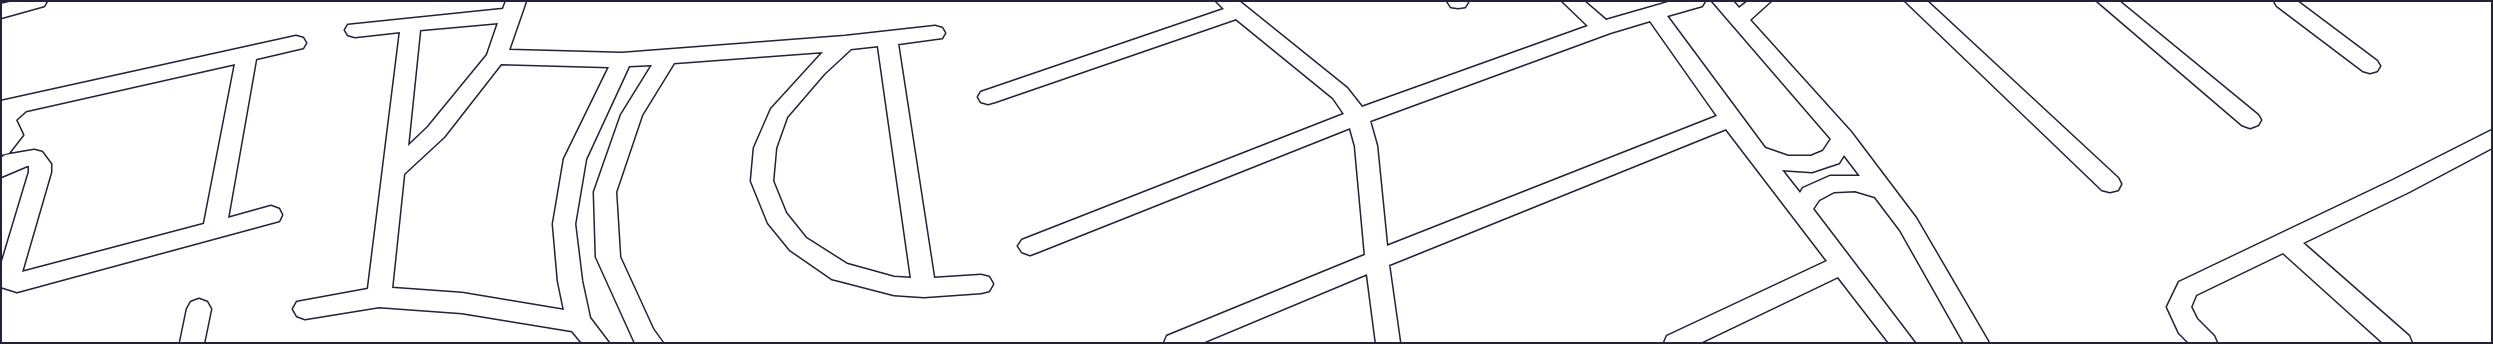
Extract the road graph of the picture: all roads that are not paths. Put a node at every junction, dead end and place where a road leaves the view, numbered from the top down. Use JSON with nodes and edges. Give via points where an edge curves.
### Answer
{"nodes":[{"id":1,"x":37,"y":1,"type":"edge"},
{"id":2,"x":1572,"y":1,"type":"edge"},
{"id":3,"x":1695,"y":1,"type":"edge"},
{"id":4,"x":1722,"y":1,"type":"edge"},
{"id":5,"x":1761,"y":1,"type":"edge"},
{"id":6,"x":1915,"y":1,"type":"edge"},
{"id":7,"x":2107,"y":1,"type":"edge"},
{"id":8,"x":2284,"y":1,"type":"edge"},
{"id":9,"x":1233,"y":6,"type":"edge"},
{"id":10,"x":513,"y":8,"type":"edge"},
{"id":11,"x":1,"y":11,"type":"edge"},
{"id":12,"x":1655,"y":14,"type":"junction"},
{"id":13,"x":1738,"y":19,"type":"junction"},
{"id":14,"x":411,"y":25,"type":"junction"},
{"id":15,"x":1603,"y":28,"type":"junction"},
{"id":16,"x":356,"y":30,"type":"dead end"},
{"id":17,"x":935,"y":33,"type":"dead end"},
{"id":18,"x":887,"y":39,"type":"junction"},
{"id":19,"x":296,"y":43,"type":"dead end"},
{"id":20,"x":845,"y":43,"type":"junction"},
{"id":21,"x":247,"y":54,"type":"junction"},
{"id":22,"x":668,"y":56,"type":"junction"},
{"id":23,"x":496,"y":57,"type":"junction"},
{"id":24,"x":622,"y":60,"type":"junction"},
{"id":25,"x":2370,"y":66,"type":"dead end"},
{"id":26,"x":988,"y":97,"type":"dead end"},
{"id":27,"x":11,"y":107,"type":"edge"},
{"id":28,"x":1358,"y":117,"type":"junction"},
{"id":29,"x":1730,"y":119,"type":"junction"},
{"id":30,"x":2250,"y":120,"type":"dead end"},
{"id":31,"x":1843,"y":138,"type":"junction"},
{"id":32,"x":2492,"y":138,"type":"edge"},
{"id":33,"x":1,"y":147,"type":"edge"},
{"id":34,"x":1757,"y":154,"type":"junction"},
{"id":35,"x":1,"y":169,"type":"edge"},
{"id":36,"x":394,"y":171,"type":"junction"},
{"id":37,"x":2110,"y":184,"type":"dead end"},
{"id":38,"x":1883,"y":191,"type":"junction"},
{"id":39,"x":1800,"y":210,"type":"junction"},
{"id":40,"x":271,"y":215,"type":"dead end"},
{"id":41,"x":214,"y":230,"type":"junction"},
{"id":42,"x":2285,"y":242,"type":"junction"},
{"id":43,"x":1030,"y":246,"type":"dead end"},
{"id":44,"x":1377,"y":260,"type":"junction"},
{"id":45,"x":1841,"y":265,"type":"junction"},
{"id":46,"x":981,"y":284,"type":"dead end"},
{"id":47,"x":924,"y":288,"type":"junction"},
{"id":48,"x":379,"y":297,"type":"junction"},
{"id":49,"x":199,"y":309,"type":"dead end"},
{"id":50,"x":305,"y":309,"type":"dead end"},
{"id":51,"x":579,"y":322,"type":"junction"},
{"id":52,"x":192,"y":343,"type":"edge"},
{"id":53,"x":597,"y":343,"type":"edge"},
{"id":54,"x":651,"y":343,"type":"edge"},
{"id":55,"x":1176,"y":343,"type":"edge"},
{"id":56,"x":1388,"y":343,"type":"edge"},
{"id":57,"x":1676,"y":343,"type":"edge"},
{"id":58,"x":1903,"y":343,"type":"edge"},
{"id":59,"x":1977,"y":343,"type":"edge"},
{"id":60,"x":2205,"y":343,"type":"edge"},
{"id":61,"x":2400,"y":343,"type":"edge"}],
"edges":[{"from":1,"to":11,"type":"street"},
{"from":2,"to":15,"type":"street"},
{"from":3,"to":12,"type":"street"},
{"from":4,"to":13,"type":"street"},
{"from":5,"to":13,"type":"street"},
{"from":6,"to":37,"type":"street"},
{"from":7,"to":30,"type":"street"},
{"from":8,"to":25,"type":"street"},
{"from":9,"to":26,"type":"street"},
{"from":9,"to":28,"type":"street","via":[[1340,93]]},
{"from":10,"to":14,"type":"street"},
{"from":10,"to":23,"type":"street"},
{"from":12,"to":15,"type":"street"},
{"from":12,"to":29,"type":"street"},
{"from":13,"to":31,"type":"street"},
{"from":14,"to":16,"type":"street"},
{"from":14,"to":36,"type":"street"},
{"from":15,"to":28,"type":"street"},
{"from":17,"to":18,"type":"street"},
{"from":18,"to":20,"type":"street"},
{"from":18,"to":47,"type":"street"},
{"from":19,"to":21,"type":"street"},
{"from":20,"to":22,"type":"street"},
{"from":20,"to":47,"type":"street","via":[[817,69],[778,114],[765,148],[762,181],[776,217],[798,244],[840,272],[894,286]]},
{"from":21,"to":27,"type":"street"},
{"from":21,"to":41,"type":"street"},
{"from":22,"to":24,"type":"street"},
{"from":22,"to":54,"type":"street","via":[[632,115],[606,192],[608,257],[644,336]]},
{"from":23,"to":24,"type":"street"},
{"from":23,"to":36,"type":"street","via":[[436,132]]},
{"from":24,"to":51,"type":"street","via":[[575,159],[564,224],[570,281]]},
{"from":27,"to":33,"type":"street","via":[[5,118],[12,134]]},
{"from":28,"to":43,"type":"street"},
{"from":28,"to":44,"type":"street","via":[[1366,146]]},
{"from":29,"to":34,"type":"street"},
{"from":29,"to":44,"type":"street"},
{"from":31,"to":34,"type":"street","via":[[1831,157],[1812,164],[1788,164]]},
{"from":31,"to":38,"type":"street"},
{"from":32,"to":42,"type":"street","via":[[2401,186]]},
{"from":34,"to":39,"type":"street"},
{"from":35,"to":41,"type":"street","via":[[13,161],[26,158],[36,159],[40,164],[40,172],[9,277],[12,283],[22,283]]},
{"from":36,"to":48,"type":"street"},
{"from":38,"to":39,"type":"street","via":[[1855,183],[1830,184],[1811,194]]},
{"from":38,"to":59,"type":"street","via":[[1908,224]]},
{"from":39,"to":45,"type":"street"},
{"from":40,"to":41,"type":"street"},
{"from":42,"to":60,"type":"street","via":[[2187,289],[2179,307],[2188,326]]},
{"from":42,"to":61,"type":"street"},
{"from":44,"to":55,"type":"street"},
{"from":44,"to":56,"type":"street"},
{"from":45,"to":57,"type":"street"},
{"from":45,"to":58,"type":"street"},
{"from":46,"to":47,"type":"street"},
{"from":48,"to":50,"type":"street"},
{"from":48,"to":51,"type":"street","via":[[462,303]]},
{"from":49,"to":52,"type":"street"},
{"from":51,"to":53,"type":"street"}]}
